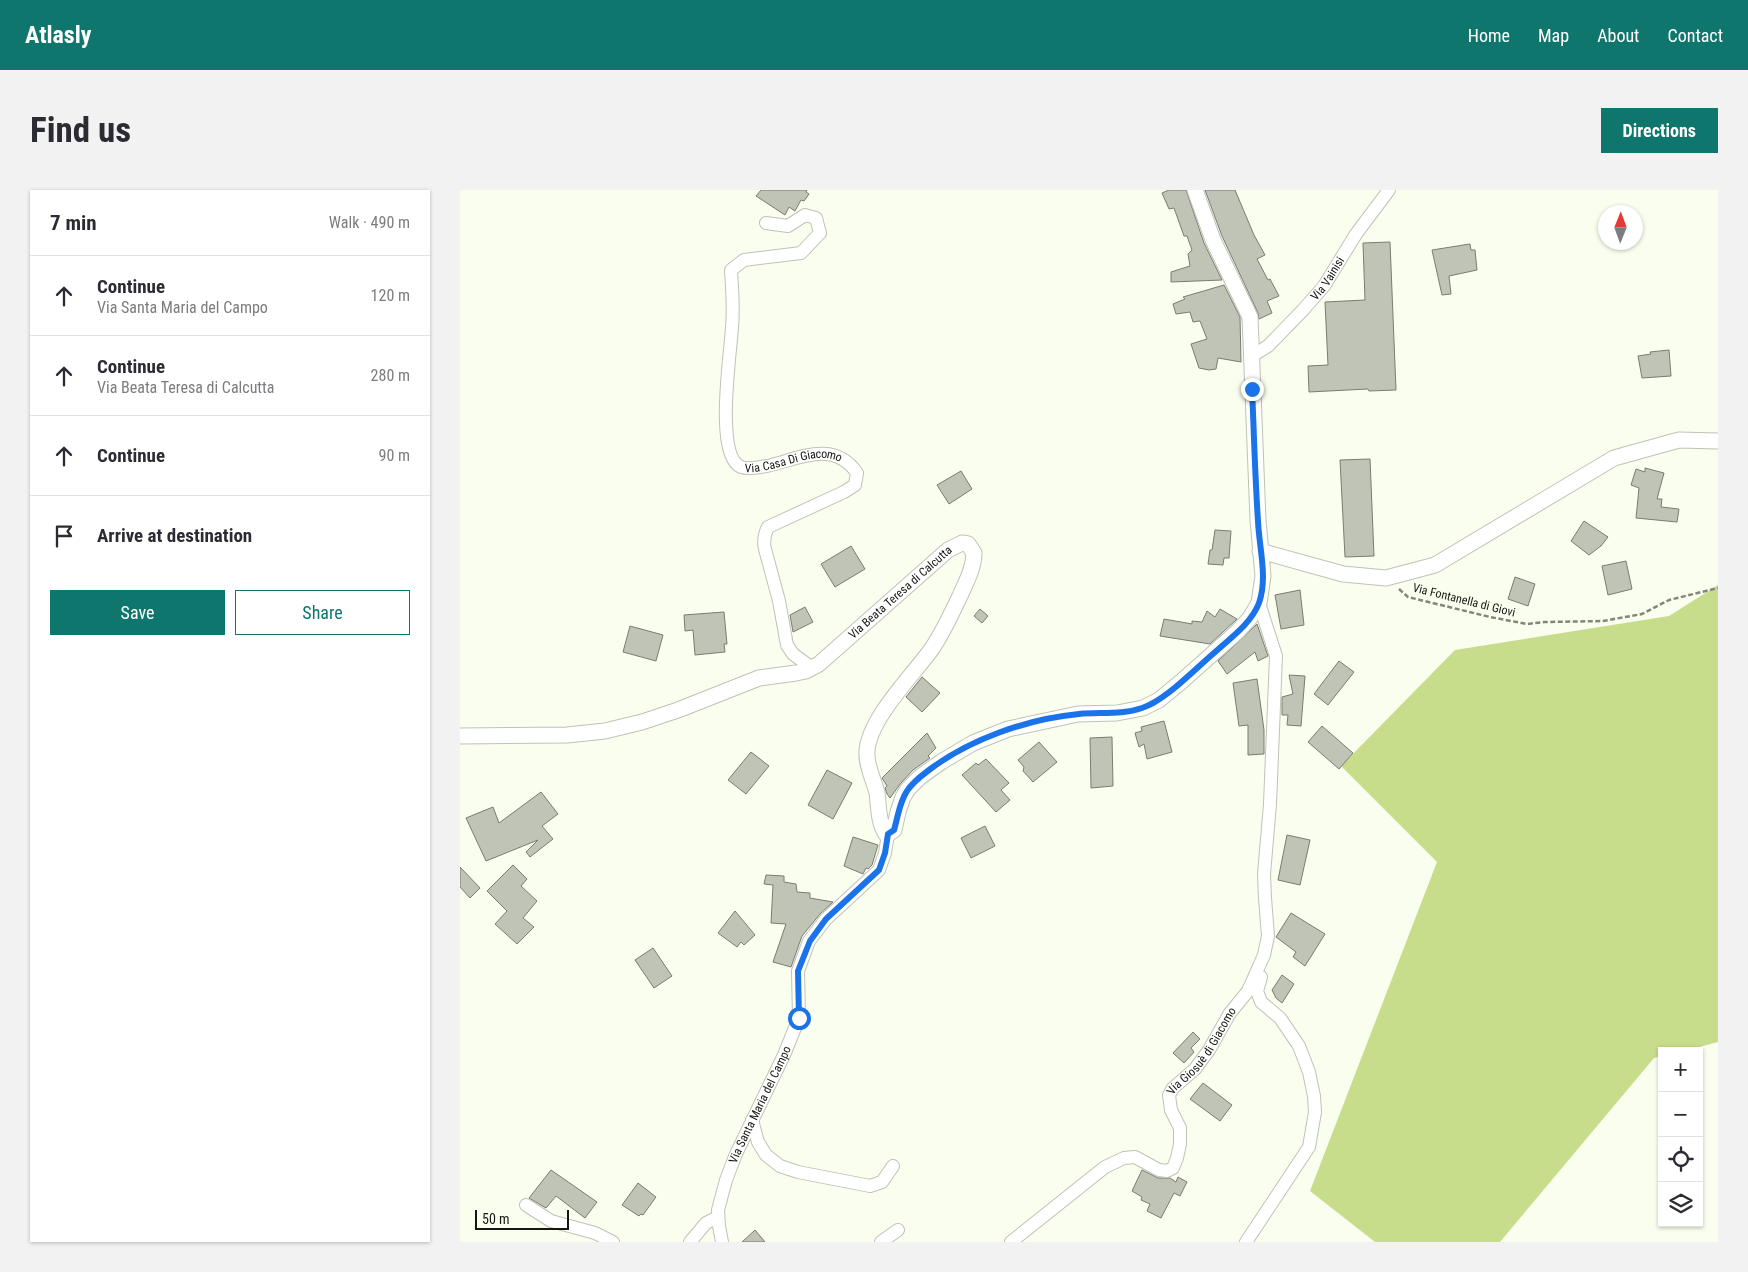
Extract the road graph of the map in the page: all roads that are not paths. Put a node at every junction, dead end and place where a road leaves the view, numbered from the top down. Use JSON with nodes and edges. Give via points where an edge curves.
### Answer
{"nodes":[{"id":1,"x":1195,"y":190,"type":"edge"},
{"id":2,"x":1390,"y":190,"type":"edge"},
{"id":3,"x":766,"y":223,"type":"dead end"},
{"id":4,"x":1252,"y":356,"type":"junction"},
{"id":5,"x":1718,"y":441,"type":"edge"},
{"id":6,"x":1260,"y":550,"type":"junction"},
{"id":7,"x":1259,"y":603,"type":"junction"},
{"id":8,"x":812,"y":668,"type":"junction"},
{"id":9,"x":460,"y":736,"type":"edge"},
{"id":10,"x":888,"y":834,"type":"junction"},
{"id":11,"x":1264,"y":955,"type":"junction"},
{"id":12,"x":752,"y":1120,"type":"junction"},
{"id":13,"x":893,"y":1166,"type":"dead end"},
{"id":14,"x":526,"y":1204,"type":"dead end"},
{"id":15,"x":718,"y":1217,"type":"junction"},
{"id":16,"x":898,"y":1230,"type":"dead end"},
{"id":17,"x":613,"y":1242,"type":"edge"},
{"id":18,"x":690,"y":1242,"type":"edge"},
{"id":19,"x":722,"y":1242,"type":"edge"},
{"id":20,"x":881,"y":1242,"type":"edge"},
{"id":21,"x":1011,"y":1242,"type":"edge"},
{"id":22,"x":1246,"y":1242,"type":"edge"}],
"edges":[{"from":1,"to":4,"type":"street","via":[[1213,240],[1250,317]]},
{"from":2,"to":4,"type":"street","name":"Via Vainisi","via":[[1356,234],[1324,286],[1268,346]]},
{"from":3,"to":8,"type":"street","name":"Via Casa Di Giacomo","via":[[788,226],[805,215],[816,218],[820,233],[801,252],[744,260],[731,270],[733,325],[726,387],[727,440],[734,462],[741,467],[753,468],[817,452],[842,459],[857,473],[854,485],[844,492],[768,527],[763,541],[787,645],[793,654]]},
{"from":4,"to":6,"type":"street"},
{"from":5,"to":6,"type":"street","via":[[1679,440],[1614,458],[1435,564],[1386,578],[1343,574]]},
{"from":6,"to":7,"type":"street","via":[[1263,576]]},
{"from":7,"to":10,"type":"street","via":[[1238,632],[1166,694],[1143,708],[1117,713],[1078,714],[1008,729],[973,743],[940,762],[908,789],[894,830]]},
{"from":7,"to":11,"type":"street","name":"Via Giosuè di Giacomo","via":[[1276,656],[1264,874],[1268,936]]},
{"from":8,"to":9,"type":"street","name":"Via Beata Teresa di Calcutta","via":[[759,678],[678,710],[605,731],[567,735]]},
{"from":8,"to":10,"type":"street","name":"Via Beata Teresa di Calcutta","via":[[948,550],[962,544],[972,548],[972,568],[944,628],[884,710],[870,737],[868,760],[880,822]]},
{"from":10,"to":12,"type":"street","name":"Via Santa Maria del Campo","via":[[879,870],[826,919],[810,941],[798,971],[799,1018]]},
{"from":11,"to":21,"type":"street","name":"Via Giosuè di Giacomo","via":[[1248,992],[1230,1012],[1209,1050],[1169,1095],[1171,1110],[1180,1128],[1180,1144],[1173,1168],[1159,1170],[1135,1157],[1105,1166]]},
{"from":11,"to":22,"type":"street","name":"Via Giosuè di Giacomo","via":[[1257,991],[1262,1002],[1280,1018],[1299,1046],[1314,1096],[1315,1112],[1309,1148]]},
{"from":12,"to":13,"type":"street","via":[[766,1156],[788,1169],[870,1186],[882,1182]]},
{"from":12,"to":15,"type":"street","name":"Via Santa Maria del Campo","via":[[726,1180]]},
{"from":14,"to":17,"type":"street","via":[[552,1221],[595,1233]]},
{"from":15,"to":18,"type":"street","via":[[706,1223]]},
{"from":15,"to":19,"type":"street","name":"Via Santa Maria del Campo"},
{"from":16,"to":20,"type":"street"}]}
